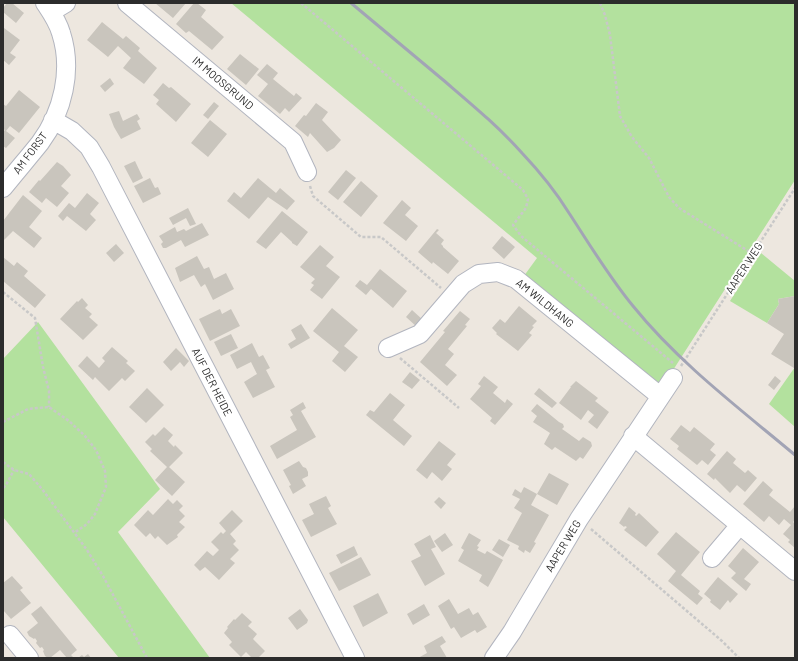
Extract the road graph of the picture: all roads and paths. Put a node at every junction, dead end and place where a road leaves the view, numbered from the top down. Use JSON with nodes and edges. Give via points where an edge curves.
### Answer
{"nodes":[{"id":1,"x":127,"y":3,"type":"edge"},
{"id":2,"x":300,"y":3,"type":"edge"},
{"id":3,"x":600,"y":3,"type":"edge"},
{"id":4,"x":54,"y":6,"type":"edge"},
{"id":5,"x":53,"y":120,"type":"junction"},
{"id":6,"x":307,"y":172,"type":"joint"},
{"id":7,"x":3,"y":188,"type":"edge"},
{"id":8,"x":795,"y":188,"type":"edge"},
{"id":9,"x":753,"y":254,"type":"junction"},
{"id":10,"x":3,"y":292,"type":"edge"},
{"id":11,"x":452,"y":297,"type":"junction"},
{"id":12,"x":388,"y":348,"type":"joint"},
{"id":13,"x":676,"y":371,"type":"junction"},
{"id":14,"x":660,"y":396,"type":"junction"},
{"id":15,"x":49,"y":407,"type":"junction"},
{"id":16,"x":459,"y":408,"type":"dead end"},
{"id":17,"x":3,"y":422,"type":"edge"},
{"id":18,"x":633,"y":436,"type":"junction"},
{"id":19,"x":3,"y":462,"type":"edge"},
{"id":20,"x":14,"y":470,"type":"junction"},
{"id":21,"x":3,"y":488,"type":"edge"},
{"id":22,"x":579,"y":519,"type":"junction"},
{"id":23,"x":740,"y":525,"type":"junction"},
{"id":24,"x":74,"y":533,"type":"junction"},
{"id":25,"x":712,"y":558,"type":"dead end"},
{"id":26,"x":795,"y":571,"type":"edge"},
{"id":27,"x":10,"y":635,"type":"dead end"},
{"id":28,"x":29,"y":658,"type":"edge"},
{"id":29,"x":147,"y":658,"type":"edge"},
{"id":30,"x":355,"y":658,"type":"edge"},
{"id":31,"x":494,"y":658,"type":"edge"},
{"id":32,"x":739,"y":658,"type":"edge"}],
"edges":[{"from":1,"to":6,"type":"street","name":"IM MOOSGRUND","via":[[293,142]]},
{"from":2,"to":13,"type":"path","via":[[523,190],[528,199],[526,208],[513,226]]},
{"from":3,"to":9,"type":"path","via":[[610,35],[620,116],[632,137],[649,158],[669,197],[679,208]]},
{"from":4,"to":5,"type":"street","name":"AM FORST","via":[[66,54],[66,82]]},
{"from":5,"to":7,"type":"street","name":"AM FORST","via":[[41,142]]},
{"from":5,"to":30,"type":"street","name":"AUF DER HEIDE","via":[[72,131],[89,146],[101,167]]},
{"from":6,"to":11,"type":"path","via":[[313,196],[361,236],[381,237]]},
{"from":8,"to":9,"type":"path","name":"AAPER WEG"},
{"from":9,"to":13,"type":"path","name":"AAPER WEG"},
{"from":10,"to":15,"type":"path","via":[[35,318],[49,391]]},
{"from":11,"to":12,"type":"street","name":"AM WILDHANG","via":[[420,334]]},
{"from":11,"to":14,"type":"street","name":"AM WILDHANG","via":[[463,284],[479,274],[498,272],[516,279]]},
{"from":12,"to":16,"type":"path"},
{"from":13,"to":14,"type":"street","name":"AAPER WEG"},
{"from":14,"to":18,"type":"street","name":"AAPER WEG"},
{"from":15,"to":17,"type":"path","via":[[28,409]]},
{"from":15,"to":24,"type":"path","via":[[85,436],[96,450],[105,470],[106,487],[95,514],[87,524]]},
{"from":18,"to":22,"type":"street","name":"AAPER WEG"},
{"from":18,"to":23,"type":"street"},
{"from":19,"to":20,"type":"path"},
{"from":20,"to":21,"type":"path"},
{"from":20,"to":24,"type":"path","via":[[29,474]]},
{"from":22,"to":31,"type":"street","name":"AAPER WEG"},
{"from":22,"to":32,"type":"path"},
{"from":23,"to":25,"type":"street"},
{"from":23,"to":26,"type":"street"},
{"from":24,"to":29,"type":"path","via":[[103,576]]},
{"from":27,"to":28,"type":"street"}]}
